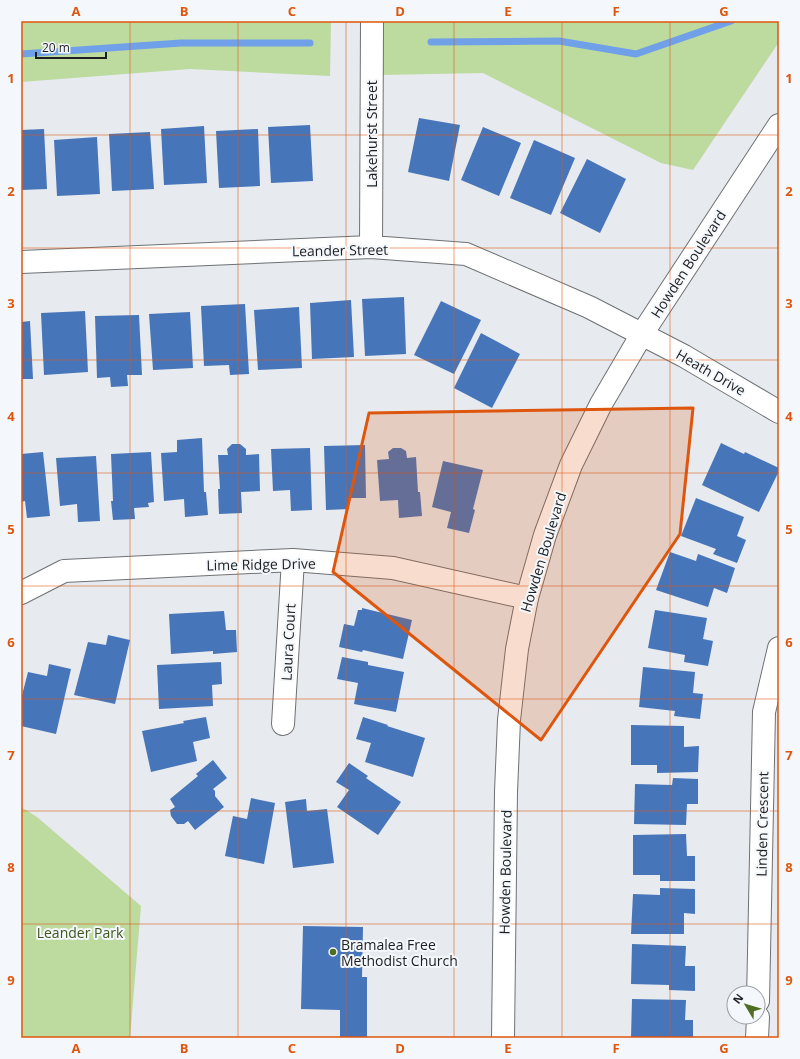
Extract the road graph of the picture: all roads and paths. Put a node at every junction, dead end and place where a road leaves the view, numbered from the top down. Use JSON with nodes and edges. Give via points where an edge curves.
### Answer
{"nodes":[{"id":1,"x":372,"y":21,"type":"edge"},
{"id":2,"x":779,"y":125,"type":"edge"},
{"id":3,"x":371,"y":247,"type":"junction"},
{"id":4,"x":21,"y":262,"type":"edge"},
{"id":5,"x":642,"y":334,"type":"junction"},
{"id":6,"x":779,"y":412,"type":"edge"},
{"id":7,"x":292,"y":560,"type":"junction"},
{"id":8,"x":21,"y":593,"type":"edge"},
{"id":9,"x":527,"y":598,"type":"junction"},
{"id":10,"x":779,"y":648,"type":"edge"},
{"id":11,"x":283,"y":724,"type":"dead end"},
{"id":12,"x":758,"y":985,"type":"edge"},
{"id":13,"x":758,"y":1025,"type":"edge"},
{"id":14,"x":503,"y":1038,"type":"edge"},
{"id":15,"x":757,"y":1038,"type":"edge"}],
"edges":[{"from":1,"to":3,"type":"street","name":"Lakehurst Street"},
{"from":2,"to":5,"type":"street","name":"Howden Boulevard"},
{"from":3,"to":4,"type":"street","name":"Leander Street"},
{"from":3,"to":5,"type":"street","name":"Leander Street","via":[[466,254],[589,307]]},
{"from":5,"to":6,"type":"street","name":"Heath Drive"},
{"from":5,"to":9,"type":"street","name":"Howden Boulevard","via":[[601,404],[571,465],[545,535]]},
{"from":7,"to":8,"type":"street","name":"Lime Ridge Drive","via":[[64,571]]},
{"from":7,"to":9,"type":"street","name":"Lime Ridge Drive","via":[[393,568]]},
{"from":7,"to":11,"type":"street","name":"Laura Court"},
{"from":9,"to":14,"type":"street","name":"Howden Boulevard","via":[[517,649],[509,728]]},
{"from":10,"to":12,"type":"street","name":"Linden Crescent","via":[[764,712]]},
{"from":13,"to":15,"type":"street"}]}
